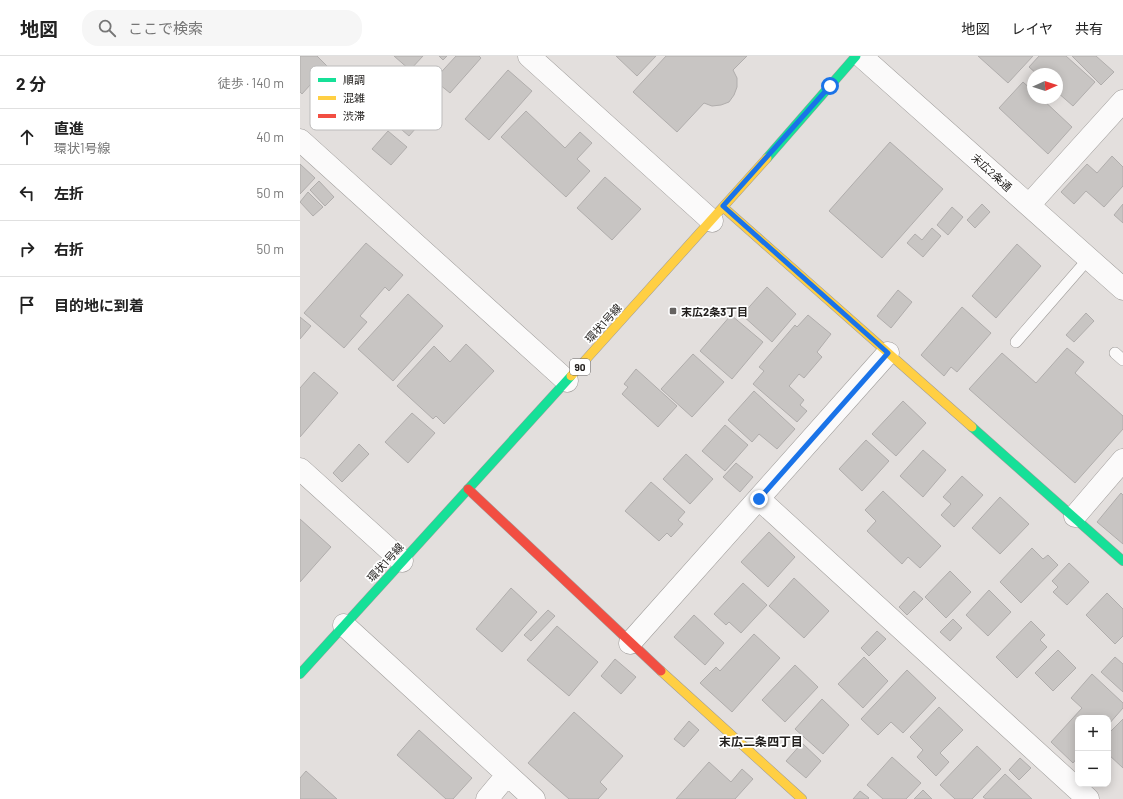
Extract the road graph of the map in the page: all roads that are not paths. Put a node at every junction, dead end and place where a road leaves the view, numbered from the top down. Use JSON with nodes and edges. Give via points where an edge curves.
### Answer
{"nodes":[{"id":1,"x":528,"y":56,"type":"edge"},
{"id":2,"x":856,"y":56,"type":"edge"},
{"id":3,"x":861,"y":56,"type":"edge"},
{"id":4,"x":1123,"y":101,"type":"edge"},
{"id":5,"x":300,"y":140,"type":"edge"},
{"id":6,"x":1029,"y":205,"type":"junction"},
{"id":7,"x":718,"y":214,"type":"junction"},
{"id":8,"x":1089,"y":258,"type":"junction"},
{"id":9,"x":1123,"y":289,"type":"edge"},
{"id":10,"x":1016,"y":342,"type":"dead end"},
{"id":11,"x":888,"y":353,"type":"junction"},
{"id":12,"x":567,"y":381,"type":"junction"},
{"id":13,"x":1123,"y":460,"type":"edge"},
{"id":14,"x":300,"y":469,"type":"edge"},
{"id":15,"x":468,"y":489,"type":"junction"},
{"id":16,"x":759,"y":499,"type":"junction"},
{"id":17,"x":1075,"y":516,"type":"junction"},
{"id":18,"x":402,"y":561,"type":"junction"},
{"id":19,"x":1123,"y":561,"type":"edge"},
{"id":20,"x":344,"y":624,"type":"junction"},
{"id":21,"x":630,"y":643,"type":"junction"},
{"id":22,"x":300,"y":674,"type":"edge"},
{"id":23,"x":507,"y":775,"type":"junction"},
{"id":24,"x":487,"y":799,"type":"edge"},
{"id":25,"x":534,"y":799,"type":"edge"},
{"id":26,"x":802,"y":799,"type":"edge"},
{"id":27,"x":1088,"y":799,"type":"edge"}],
"edges":[{"from":1,"to":7,"type":"street"},
{"from":2,"to":7,"type":"street","name":"環状1号線","number":"90"},
{"from":3,"to":6,"type":"street","name":"末広2条通"},
{"from":4,"to":6,"type":"street"},
{"from":5,"to":12,"type":"street"},
{"from":6,"to":8,"type":"street","name":"末広2条通"},
{"from":7,"to":11,"type":"street"},
{"from":7,"to":12,"type":"street","name":"環状1号線","number":"90"},
{"from":8,"to":9,"type":"street","name":"末広2条通"},
{"from":8,"to":10,"type":"lane"},
{"from":11,"to":16,"type":"street"},
{"from":11,"to":17,"type":"street"},
{"from":12,"to":15,"type":"street","name":"環状1号線","number":"90"},
{"from":13,"to":17,"type":"street"},
{"from":14,"to":18,"type":"street"},
{"from":15,"to":18,"type":"street","name":"環状1号線","number":"90"},
{"from":15,"to":21,"type":"street"},
{"from":16,"to":21,"type":"street"},
{"from":16,"to":27,"type":"street"},
{"from":17,"to":19,"type":"street"},
{"from":18,"to":20,"type":"street","name":"環状1号線","number":"90"},
{"from":20,"to":22,"type":"street","name":"環状1号線","number":"90"},
{"from":20,"to":23,"type":"street"},
{"from":21,"to":26,"type":"street"},
{"from":23,"to":24,"type":"street"},
{"from":23,"to":25,"type":"street"}]}
